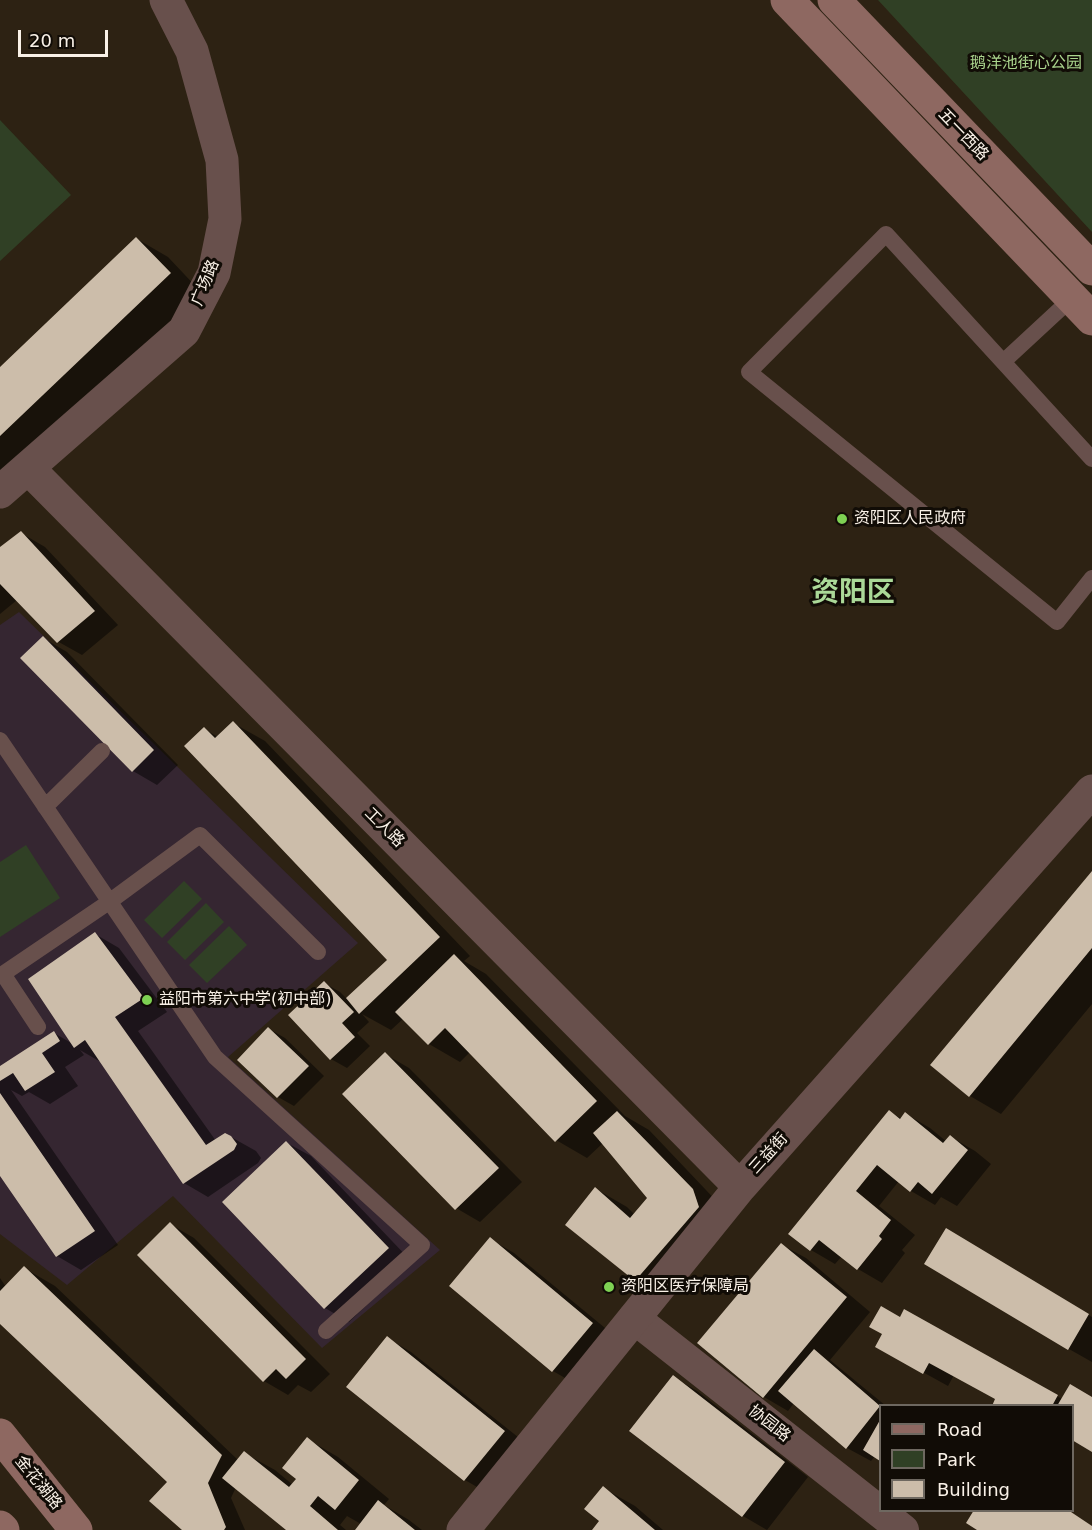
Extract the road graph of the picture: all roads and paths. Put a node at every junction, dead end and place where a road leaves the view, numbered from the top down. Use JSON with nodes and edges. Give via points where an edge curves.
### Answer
{"nodes":[{"id":1,"x":166,"y":0,"type":"edge"},
{"id":2,"x":787,"y":0,"type":"edge"},
{"id":3,"x":834,"y":0,"type":"edge"},
{"id":4,"x":1092,"y":269,"type":"edge"},
{"id":5,"x":1082,"y":309,"type":"edge"},
{"id":6,"x":1003,"y":362,"type":"junction"},
{"id":7,"x":1092,"y":459,"type":"edge"},
{"id":8,"x":28,"y":469,"type":"junction"},
{"id":9,"x":0,"y":492,"type":"edge"},
{"id":10,"x":1092,"y":579,"type":"edge"},
{"id":11,"x":0,"y":740,"type":"edge"},
{"id":12,"x":102,"y":750,"type":"dead end"},
{"id":13,"x":1092,"y":791,"type":"edge"},
{"id":14,"x":45,"y":807,"type":"junction"},
{"id":15,"x":109,"y":902,"type":"junction"},
{"id":16,"x":318,"y":952,"type":"dead end"},
{"id":17,"x":1,"y":975,"type":"edge"},
{"id":18,"x":38,"y":1027,"type":"dead end"},
{"id":19,"x":740,"y":1187,"type":"junction"},
{"id":20,"x":634,"y":1318,"type":"junction"},
{"id":21,"x":326,"y":1331,"type":"dead end"},
{"id":22,"x":0,"y":1435,"type":"edge"},
{"id":23,"x":879,"y":1511,"type":"edge"},
{"id":24,"x":880,"y":1512,"type":"edge"},
{"id":25,"x":76,"y":1530,"type":"edge"},
{"id":26,"x":463,"y":1530,"type":"edge"},
{"id":27,"x":903,"y":1530,"type":"edge"}],
"edges":[{"from":1,"to":8,"type":"street","name":"广场路","via":[[192,51],[222,160],[225,219],[214,273],[184,331]]},
{"from":2,"to":5,"type":"main road"},
{"from":3,"to":4,"type":"main road","name":"五一西路"},
{"from":5,"to":6,"type":"lane"},
{"from":6,"to":7,"type":"lane"},
{"from":6,"to":10,"type":"lane","via":[[886,234],[749,372],[1057,622]]},
{"from":8,"to":9,"type":"street","name":"广场路"},
{"from":8,"to":19,"type":"street","name":"工人路"},
{"from":11,"to":14,"type":"lane"},
{"from":12,"to":14,"type":"lane"},
{"from":13,"to":19,"type":"street","name":"三益街"},
{"from":14,"to":15,"type":"lane"},
{"from":15,"to":16,"type":"lane","via":[[200,835]]},
{"from":15,"to":17,"type":"lane"},
{"from":15,"to":21,"type":"lane","via":[[215,1057],[422,1245]]},
{"from":17,"to":18,"type":"lane"},
{"from":19,"to":20,"type":"street","name":"三益街"},
{"from":20,"to":23,"type":"street","name":"协园路"},
{"from":20,"to":26,"type":"street","name":"三益街"},
{"from":22,"to":25,"type":"main road","name":"金花湖路"},
{"from":24,"to":27,"type":"street","name":"协园路"}]}
